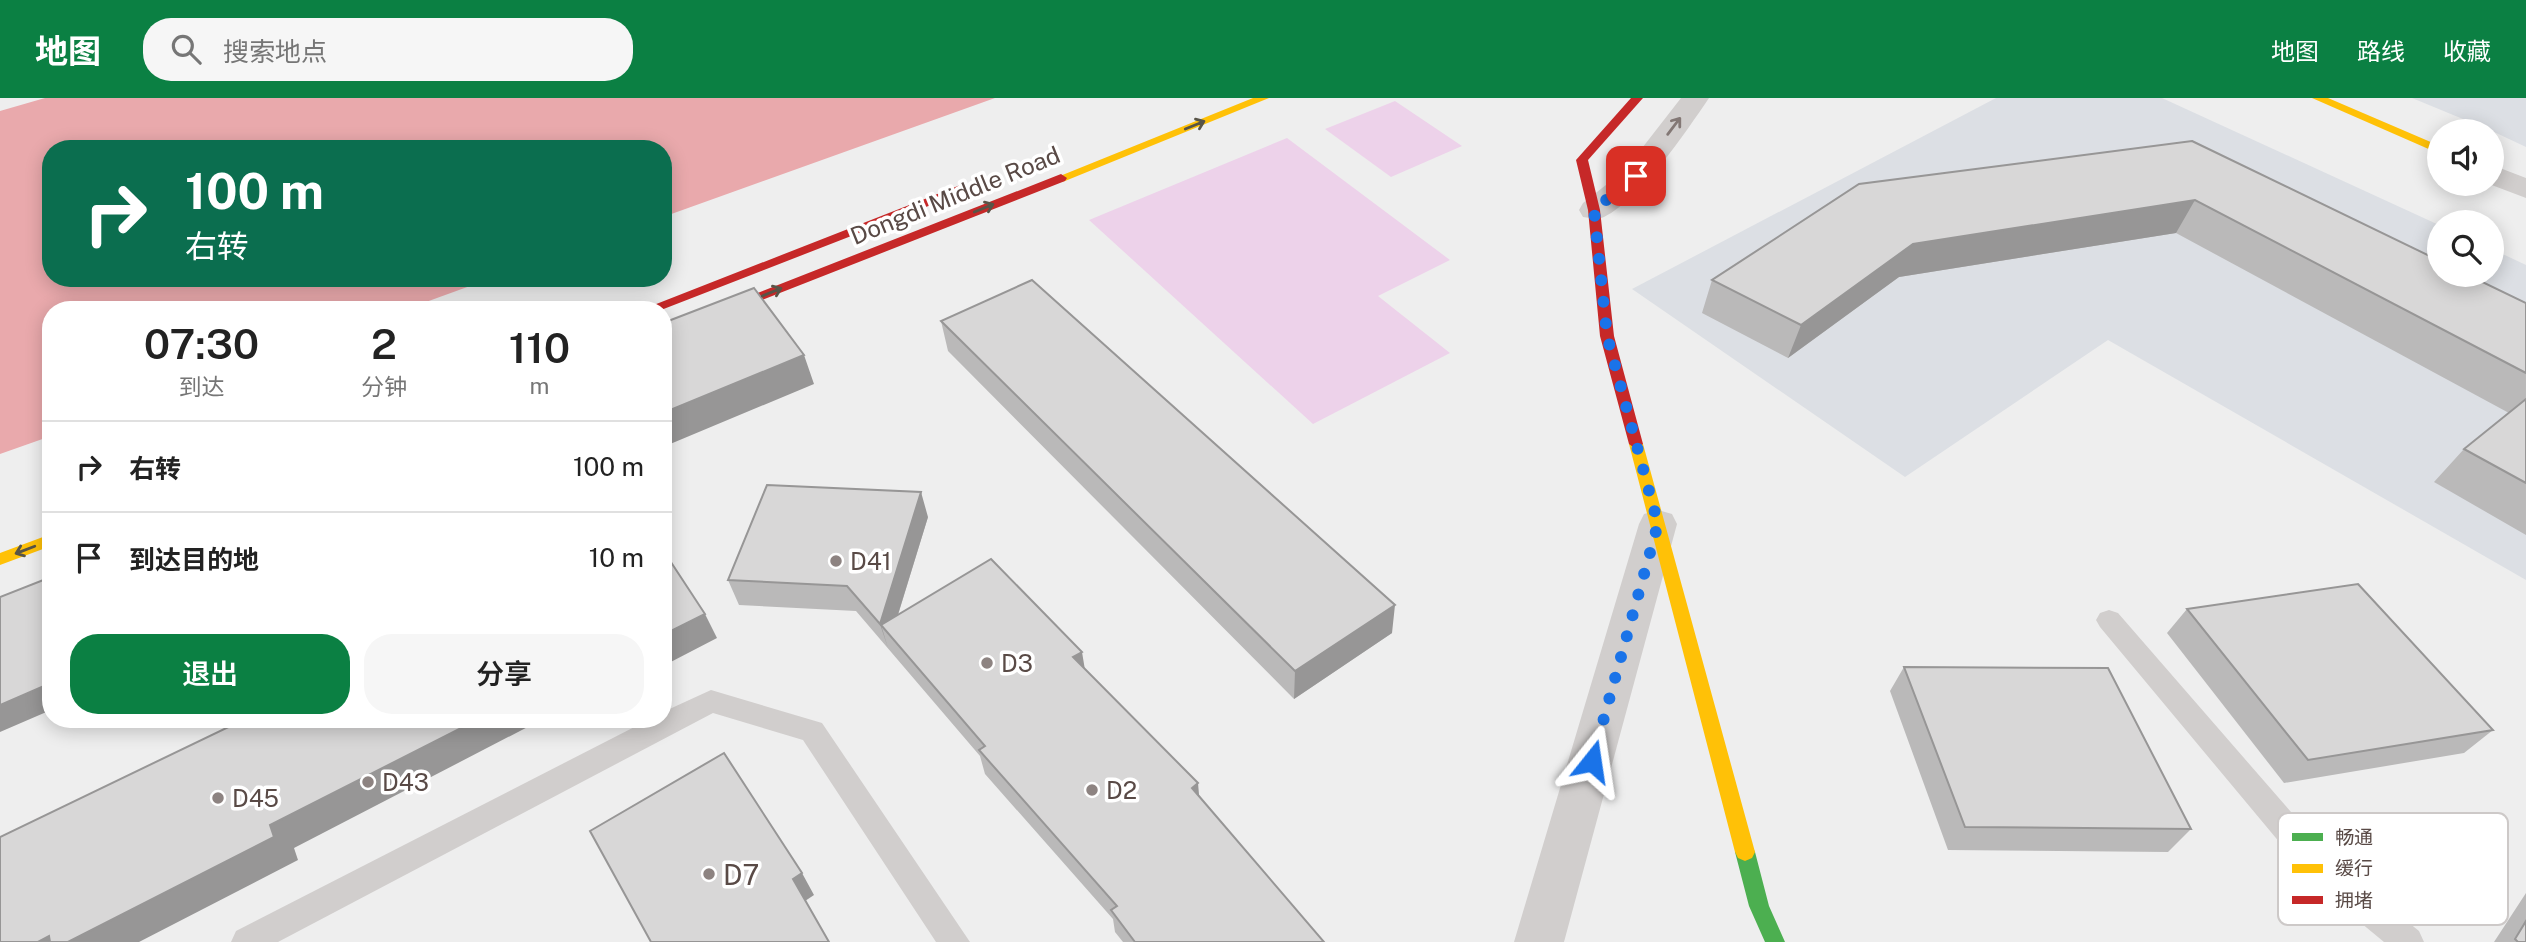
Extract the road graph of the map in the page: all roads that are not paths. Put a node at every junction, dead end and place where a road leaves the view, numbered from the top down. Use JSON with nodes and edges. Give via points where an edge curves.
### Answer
{"nodes":[{"id":1,"x":1263,"y":98,"type":"edge"},
{"id":2,"x":1637,"y":98,"type":"edge"},
{"id":3,"x":1695,"y":98,"type":"edge"},
{"id":4,"x":2318,"y":98,"type":"edge"},
{"id":5,"x":2427,"y":145,"type":"edge"},
{"id":6,"x":2504,"y":179,"type":"edge"},
{"id":7,"x":980,"y":182,"type":"dead end"},
{"id":8,"x":2526,"y":189,"type":"edge"},
{"id":9,"x":1594,"y":210,"type":"junction"},
{"id":10,"x":671,"y":301,"type":"edge"},
{"id":11,"x":672,"y":331,"type":"edge"},
{"id":12,"x":1658,"y":524,"type":"junction"},
{"id":13,"x":42,"y":543,"type":"edge"},
{"id":14,"x":0,"y":559,"type":"edge"},
{"id":15,"x":2109,"y":620,"type":"dead end"},
{"id":16,"x":672,"y":721,"type":"edge"},
{"id":17,"x":658,"y":728,"type":"edge"},
{"id":18,"x":2278,"y":819,"type":"edge"},
{"id":19,"x":2388,"y":925,"type":"edge"},
{"id":20,"x":247,"y":942,"type":"edge"},
{"id":21,"x":954,"y":942,"type":"edge"},
{"id":22,"x":1539,"y":942,"type":"edge"},
{"id":23,"x":1775,"y":942,"type":"edge"},
{"id":24,"x":2409,"y":942,"type":"edge"}],
"edges":[{"from":11,"to":1,"type":"street","name":"Dongdi Middle Road","one_way":true},
{"from":2,"to":9,"type":"street","via":[[1582,160]]},
{"from":9,"to":3,"type":"street","one_way":true,"via":[[1636,176]]},
{"from":4,"to":5,"type":"street"},
{"from":6,"to":8,"type":"street"},
{"from":7,"to":10,"type":"street","name":"Dongdi Middle Road"},
{"from":9,"to":12,"type":"street","via":[[1607,336]]},
{"from":12,"to":22,"type":"street"},
{"from":12,"to":23,"type":"street","via":[[1759,906]]},
{"from":13,"to":14,"type":"street","one_way":true},
{"from":15,"to":18,"type":"lane"},
{"from":16,"to":21,"type":"lane","via":[[710,701],[812,731]]},
{"from":17,"to":20,"type":"lane"},
{"from":19,"to":24,"type":"lane"}]}
